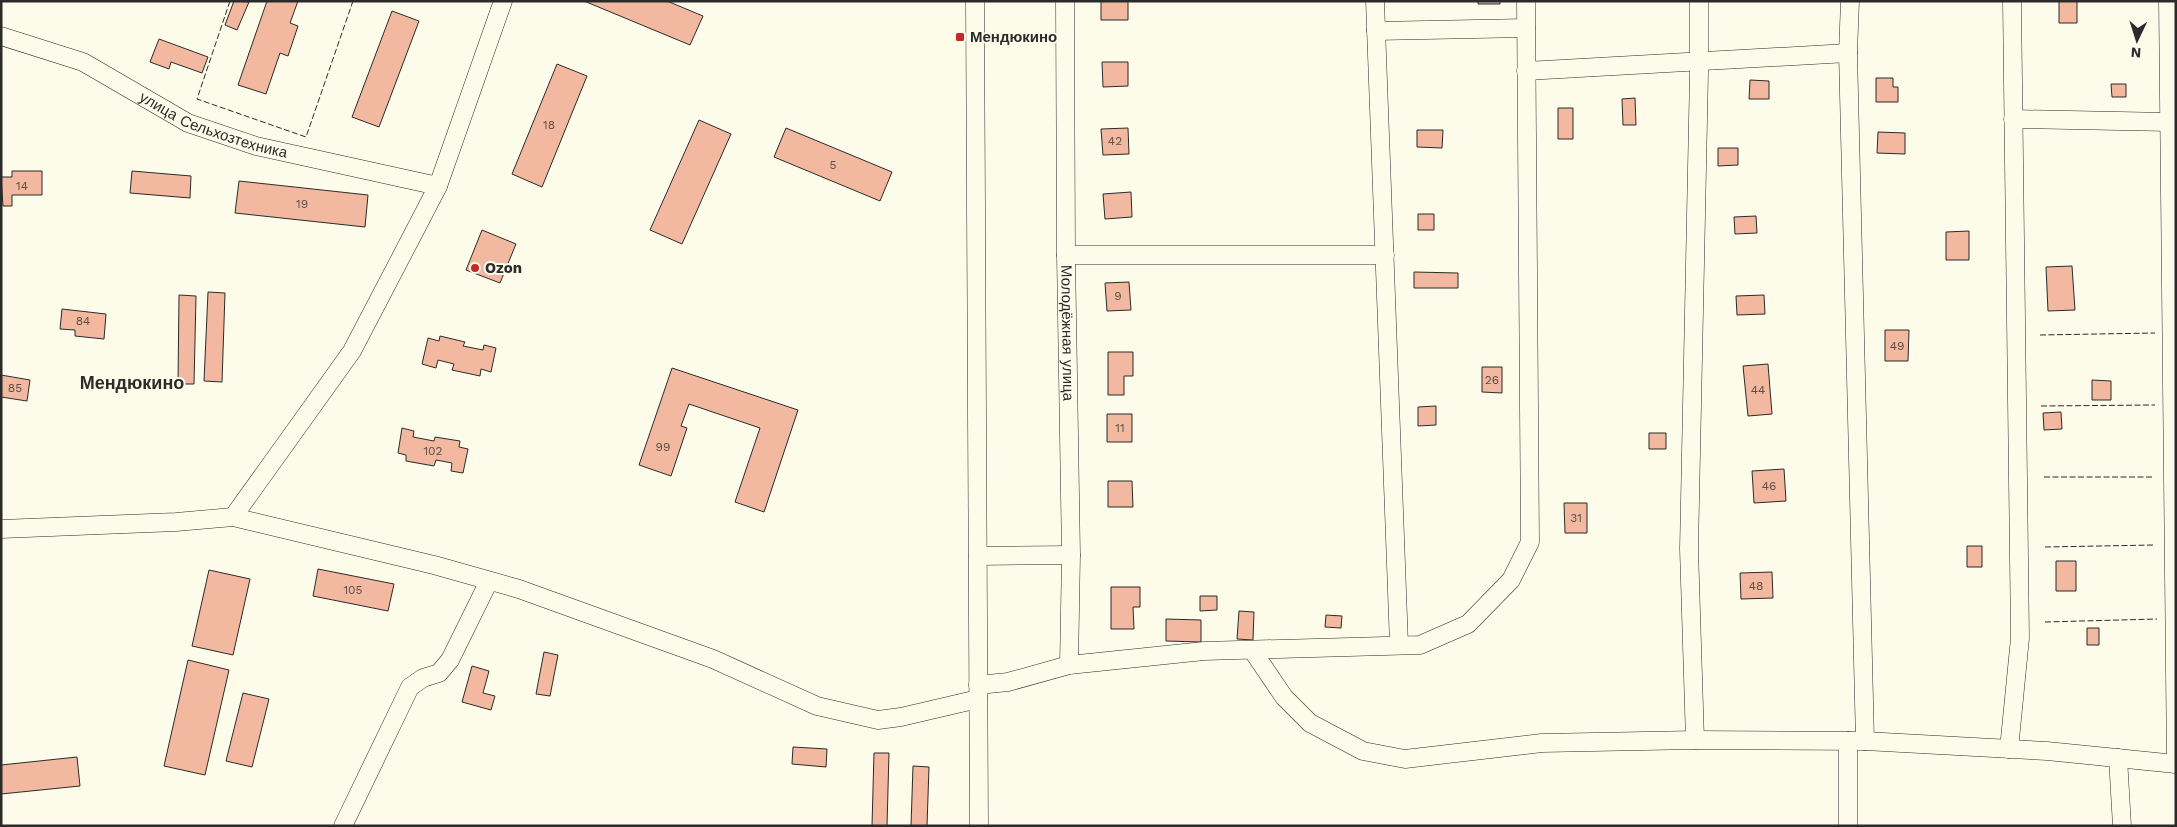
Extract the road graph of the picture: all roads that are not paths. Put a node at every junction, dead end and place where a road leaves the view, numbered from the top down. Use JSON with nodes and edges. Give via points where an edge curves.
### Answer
{"nodes":[{"id":1,"x":504,"y":1,"type":"edge"},
{"id":2,"x":974,"y":1,"type":"edge"},
{"id":3,"x":1065,"y":1,"type":"edge"},
{"id":4,"x":1375,"y":1,"type":"edge"},
{"id":5,"x":1526,"y":1,"type":"edge"},
{"id":6,"x":1698,"y":1,"type":"edge"},
{"id":7,"x":1850,"y":1,"type":"edge"},
{"id":8,"x":2012,"y":1,"type":"edge"},
{"id":9,"x":2168,"y":1,"type":"edge"},
{"id":10,"x":1526,"y":28,"type":"junction"},
{"id":11,"x":1376,"y":31,"type":"junction"},
{"id":12,"x":1,"y":36,"type":"edge"},
{"id":13,"x":1848,"y":53,"type":"junction"},
{"id":14,"x":1699,"y":61,"type":"junction"},
{"id":15,"x":1526,"y":71,"type":"junction"},
{"id":16,"x":2013,"y":119,"type":"junction"},
{"id":17,"x":2169,"y":122,"type":"junction"},
{"id":18,"x":438,"y":186,"type":"junction"},
{"id":19,"x":1384,"y":254,"type":"junction"},
{"id":20,"x":1066,"y":255,"type":"junction"},
{"id":21,"x":233,"y":517,"type":"junction"},
{"id":22,"x":1,"y":529,"type":"edge"},
{"id":23,"x":1071,"y":555,"type":"junction"},
{"id":24,"x":978,"y":556,"type":"junction"},
{"id":25,"x":489,"y":581,"type":"junction"},
{"id":26,"x":1399,"y":645,"type":"junction"},
{"id":27,"x":1252,"y":650,"type":"junction"},
{"id":28,"x":1069,"y":665,"type":"junction"},
{"id":29,"x":978,"y":692,"type":"junction"},
{"id":30,"x":1695,"y":740,"type":"junction"},
{"id":31,"x":1856,"y":741,"type":"junction"},
{"id":32,"x":2009,"y":749,"type":"junction"},
{"id":33,"x":2118,"y":758,"type":"junction"},
{"id":34,"x":2176,"y":764,"type":"edge"},
{"id":35,"x":343,"y":826,"type":"edge"},
{"id":36,"x":979,"y":826,"type":"edge"},
{"id":37,"x":1848,"y":826,"type":"edge"},
{"id":38,"x":2122,"y":826,"type":"edge"}],
"edges":[{"from":1,"to":18,"type":"street"},
{"from":2,"to":24,"type":"street"},
{"from":3,"to":20,"type":"street","name":"Молодёжная улица"},
{"from":4,"to":11,"type":"street"},
{"from":5,"to":10,"type":"street"},
{"from":6,"to":14,"type":"street"},
{"from":7,"to":13,"type":"street"},
{"from":8,"to":16,"type":"street"},
{"from":9,"to":17,"type":"street"},
{"from":10,"to":11,"type":"street"},
{"from":10,"to":15,"type":"street"},
{"from":11,"to":19,"type":"street"},
{"from":12,"to":18,"type":"street","name":"улица Сельхозтехника","via":[[83,62],[188,123],[256,146]]},
{"from":13,"to":14,"type":"street"},
{"from":13,"to":31,"type":"street"},
{"from":14,"to":15,"type":"street"},
{"from":14,"to":30,"type":"street","via":[[1688,549]]},
{"from":15,"to":26,"type":"street","via":[[1530,542],[1511,580],[1468,624],[1420,644]]},
{"from":16,"to":17,"type":"street"},
{"from":16,"to":32,"type":"street","via":[[2020,638]]},
{"from":17,"to":34,"type":"street"},
{"from":18,"to":21,"type":"street","via":[[352,351]]},
{"from":19,"to":20,"type":"street"},
{"from":19,"to":26,"type":"street"},
{"from":20,"to":23,"type":"street","name":"Молодёжная улица"},
{"from":21,"to":22,"type":"street"},
{"from":21,"to":25,"type":"street","via":[[434,564]]},
{"from":23,"to":24,"type":"street"},
{"from":23,"to":28,"type":"street","name":"Молодёжная улица"},
{"from":24,"to":29,"type":"street"},
{"from":25,"to":29,"type":"street","via":[[713,659],[817,706],[878,720],[901,717]]},
{"from":25,"to":35,"type":"street","via":[[450,660],[439,673],[410,687]]},
{"from":26,"to":27,"type":"street"},
{"from":27,"to":28,"type":"street","via":[[1204,651]]},
{"from":27,"to":30,"type":"street","via":[[1284,698],[1310,723],[1363,751],[1405,759],[1542,743]]},
{"from":28,"to":29,"type":"street"},
{"from":29,"to":36,"type":"street"},
{"from":30,"to":31,"type":"street"},
{"from":31,"to":32,"type":"street"},
{"from":31,"to":37,"type":"street"},
{"from":32,"to":33,"type":"street"},
{"from":33,"to":34,"type":"street"},
{"from":33,"to":38,"type":"street"}]}
